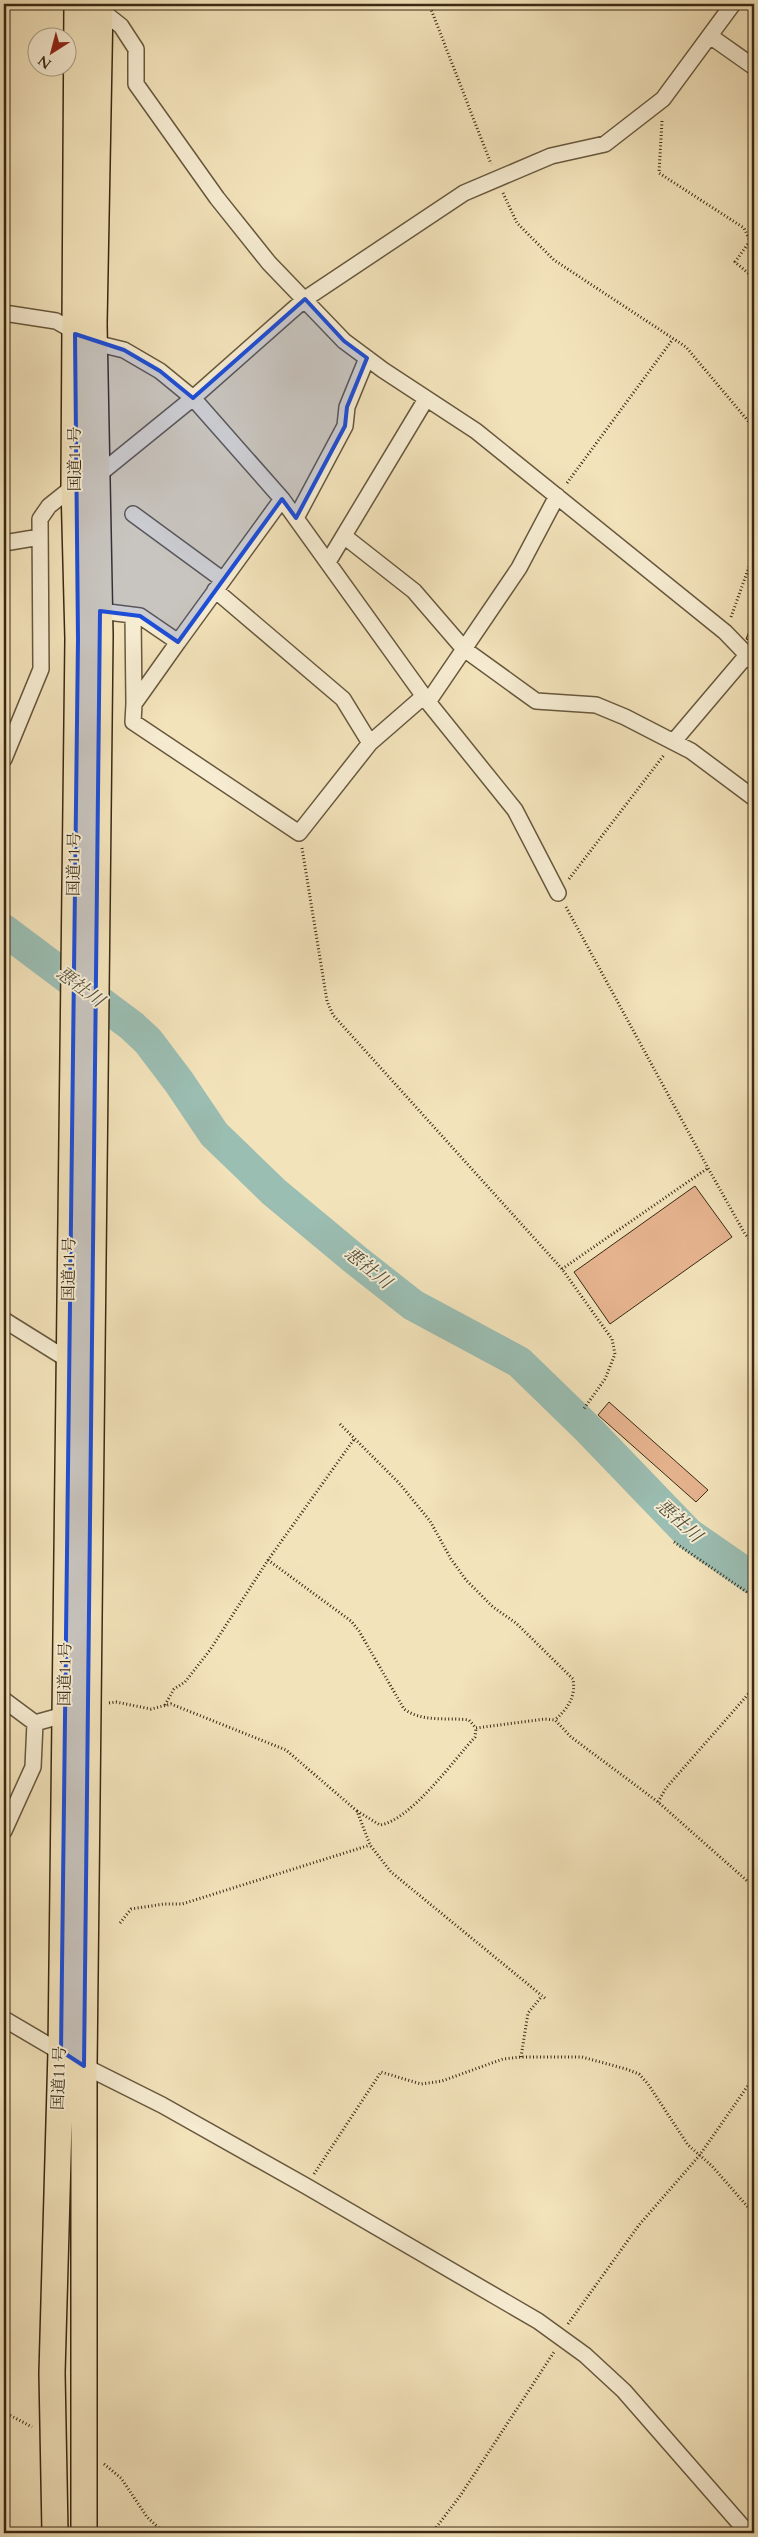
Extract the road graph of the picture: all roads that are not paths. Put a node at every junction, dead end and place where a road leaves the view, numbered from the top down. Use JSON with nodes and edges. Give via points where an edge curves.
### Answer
{"nodes":[{"id":1,"x":733,"y":4,"type":"edge"},
{"id":2,"x":92,"y":5,"type":"edge"},
{"id":3,"x":710,"y":36,"type":"junction"},
{"id":4,"x":754,"y":67,"type":"edge"},
{"id":5,"x":305,"y":299,"type":"junction"},
{"id":6,"x":4,"y":313,"type":"edge"},
{"id":7,"x":85,"y":338,"type":"junction"},
{"id":8,"x":367,"y":358,"type":"junction"},
{"id":9,"x":193,"y":398,"type":"junction"},
{"id":10,"x":426,"y":399,"type":"junction"},
{"id":11,"x":97,"y":476,"type":"junction"},
{"id":12,"x":74,"y":486,"type":"junction"},
{"id":13,"x":557,"y":496,"type":"junction"},
{"id":14,"x":282,"y":499,"type":"junction"},
{"id":15,"x":133,"y":514,"type":"dead end"},
{"id":16,"x":296,"y":518,"type":"junction"},
{"id":17,"x":344,"y":536,"type":"junction"},
{"id":18,"x":40,"y":538,"type":"junction"},
{"id":19,"x":4,"y":543,"type":"edge"},
{"id":20,"x":328,"y":562,"type":"junction"},
{"id":21,"x":219,"y":585,"type":"junction"},
{"id":22,"x":100,"y":611,"type":"junction"},
{"id":23,"x":133,"y":615,"type":"junction"},
{"id":24,"x":178,"y":642,"type":"junction"},
{"id":25,"x":464,"y":649,"type":"junction"},
{"id":26,"x":750,"y":659,"type":"edge"},
{"id":27,"x":426,"y":699,"type":"junction"},
{"id":28,"x":134,"y":704,"type":"junction"},
{"id":29,"x":674,"y":741,"type":"junction"},
{"id":30,"x":370,"y":743,"type":"junction"},
{"id":31,"x":4,"y":759,"type":"edge"},
{"id":32,"x":754,"y":798,"type":"edge"},
{"id":33,"x":558,"y":893,"type":"road end"},
{"id":34,"x":4,"y":1320,"type":"edge"},
{"id":35,"x":68,"y":1360,"type":"junction"},
{"id":36,"x":92,"y":1374,"type":"junction"},
{"id":37,"x":4,"y":1700,"type":"edge"},
{"id":38,"x":88,"y":1706,"type":"junction"},
{"id":39,"x":64,"y":1715,"type":"junction"},
{"id":40,"x":35,"y":1723,"type":"junction"},
{"id":41,"x":4,"y":1831,"type":"edge"},
{"id":42,"x":4,"y":2019,"type":"edge"},
{"id":43,"x":60,"y":2051,"type":"junction"},
{"id":44,"x":84,"y":2066,"type":"junction"},
{"id":45,"x":55,"y":2533,"type":"edge"},
{"id":46,"x":84,"y":2533,"type":"edge"},
{"id":47,"x":748,"y":2533,"type":"edge"}],
"edges":[{"from":1,"to":3,"type":"street"},
{"from":2,"to":5,"type":"street","via":[[121,26],[136,49],[136,84],[217,198],[268,263]]},
{"from":2,"to":7,"type":"highway","name":"国道11号"},
{"from":3,"to":4,"type":"street"},
{"from":3,"to":5,"type":"street","via":[[663,99],[606,144],[551,156],[464,193]]},
{"from":5,"to":8,"type":"street","via":[[344,341]]},
{"from":5,"to":9,"type":"street"},
{"from":6,"to":7,"type":"street","via":[[56,322]]},
{"from":7,"to":9,"type":"street","via":[[124,350],[160,370]]},
{"from":7,"to":11,"type":"highway","name":"国道11号"},
{"from":7,"to":12,"type":"highway","name":"国道11号"},
{"from":8,"to":10,"type":"street"},
{"from":8,"to":16,"type":"street","via":[[347,407],[345,426]]},
{"from":9,"to":11,"type":"street"},
{"from":9,"to":14,"type":"street"},
{"from":10,"to":13,"type":"street","via":[[476,431]]},
{"from":10,"to":17,"type":"street"},
{"from":11,"to":12,"type":"street"},
{"from":11,"to":22,"type":"highway","name":"国道11号"},
{"from":12,"to":18,"type":"street","via":[[49,506],[40,520]]},
{"from":12,"to":35,"type":"highway","name":"国道11号","via":[[78,639]]},
{"from":13,"to":25,"type":"street","via":[[520,568]]},
{"from":13,"to":26,"type":"street","via":[[725,632]]},
{"from":14,"to":16,"type":"street"},
{"from":14,"to":21,"type":"street"},
{"from":15,"to":21,"type":"street"},
{"from":16,"to":20,"type":"street"},
{"from":17,"to":20,"type":"street"},
{"from":17,"to":25,"type":"street","via":[[414,591]]},
{"from":18,"to":19,"type":"street"},
{"from":18,"to":31,"type":"street","via":[[41,669]]},
{"from":20,"to":27,"type":"street"},
{"from":21,"to":24,"type":"street"},
{"from":21,"to":30,"type":"street","via":[[343,699]]},
{"from":22,"to":23,"type":"street"},
{"from":22,"to":36,"type":"highway","name":"国道11号"},
{"from":23,"to":24,"type":"street","via":[[140,616]]},
{"from":23,"to":28,"type":"street"},
{"from":24,"to":28,"type":"street"},
{"from":25,"to":27,"type":"street"},
{"from":25,"to":29,"type":"street","via":[[536,701],[596,705]]},
{"from":26,"to":29,"type":"street"},
{"from":27,"to":30,"type":"street"},
{"from":27,"to":33,"type":"street","via":[[515,810]]},
{"from":28,"to":30,"type":"street","via":[[133,722],[299,833]]},
{"from":29,"to":32,"type":"street"},
{"from":34,"to":35,"type":"street"},
{"from":35,"to":36,"type":"street"},
{"from":35,"to":39,"type":"highway","name":"国道11号"},
{"from":36,"to":38,"type":"highway","name":"国道11号"},
{"from":37,"to":40,"type":"street"},
{"from":38,"to":39,"type":"street"},
{"from":38,"to":44,"type":"highway","name":"国道11号"},
{"from":39,"to":40,"type":"street"},
{"from":39,"to":43,"type":"highway","name":"国道11号"},
{"from":40,"to":41,"type":"street","via":[[33,1767]]},
{"from":42,"to":43,"type":"street"},
{"from":43,"to":44,"type":"street"},
{"from":43,"to":45,"type":"highway","name":"国道11号","via":[[52,2372]]},
{"from":44,"to":46,"type":"highway","name":"国道11号"},
{"from":44,"to":47,"type":"street","via":[[162,2105],[538,2321],[585,2355],[624,2391]]}]}
